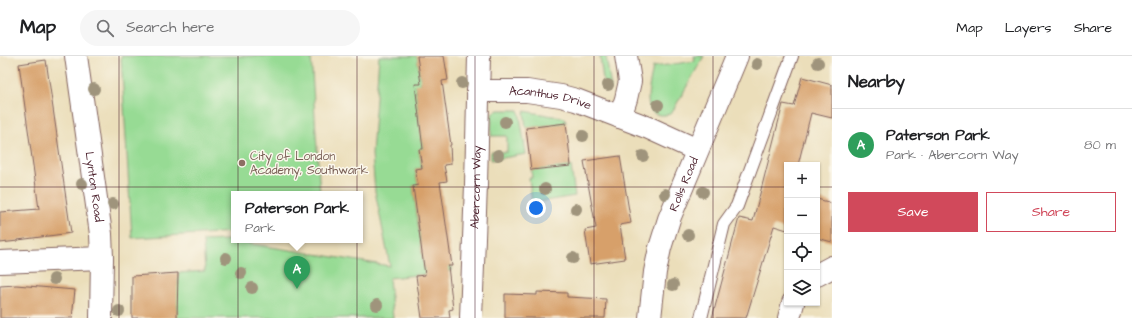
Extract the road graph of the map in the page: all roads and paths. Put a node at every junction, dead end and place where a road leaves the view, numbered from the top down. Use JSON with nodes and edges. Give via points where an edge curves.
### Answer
{"nodes":[{"id":1,"x":76,"y":56,"type":"edge"},
{"id":2,"x":479,"y":56,"type":"edge"},
{"id":3,"x":626,"y":56,"type":"edge"},
{"id":4,"x":737,"y":56,"type":"edge"},
{"id":5,"x":792,"y":56,"type":"edge"},
{"id":6,"x":478,"y":91,"type":"junction"},
{"id":7,"x":620,"y":117,"type":"junction"},
{"id":8,"x":697,"y":150,"type":"junction"},
{"id":9,"x":102,"y":258,"type":"junction"},
{"id":10,"x":0,"y":262,"type":"edge"},
{"id":11,"x":832,"y":267,"type":"edge"},
{"id":12,"x":820,"y":273,"type":"edge"},
{"id":13,"x":792,"y":306,"type":"edge"},
{"id":14,"x":101,"y":318,"type":"edge"},
{"id":15,"x":471,"y":318,"type":"edge"},
{"id":16,"x":650,"y":318,"type":"edge"},
{"id":17,"x":701,"y":318,"type":"edge"},
{"id":18,"x":790,"y":318,"type":"edge"}],
"edges":[{"from":1,"to":9,"type":"street","name":"Lynton Road"},
{"from":2,"to":6,"type":"street","name":"Abercorn Way"},
{"from":3,"to":7,"type":"street","via":[[630,81]]},
{"from":4,"to":8,"type":"street","name":"Rolls Road"},
{"from":5,"to":17,"type":"lane","via":[[737,206],[724,224]]},
{"from":6,"to":7,"type":"street","name":"Acanthus Drive","via":[[527,91],[561,96]]},
{"from":6,"to":15,"type":"street","name":"Abercorn Way"},
{"from":7,"to":8,"type":"street","name":"Acanthus Drive"},
{"from":8,"to":16,"type":"street","name":"Rolls Road","via":[[660,248]]},
{"from":9,"to":10,"type":"street"},
{"from":9,"to":14,"type":"street","name":"Lynton Road"},
{"from":11,"to":12,"type":"street"},
{"from":13,"to":18,"type":"street"}]}
